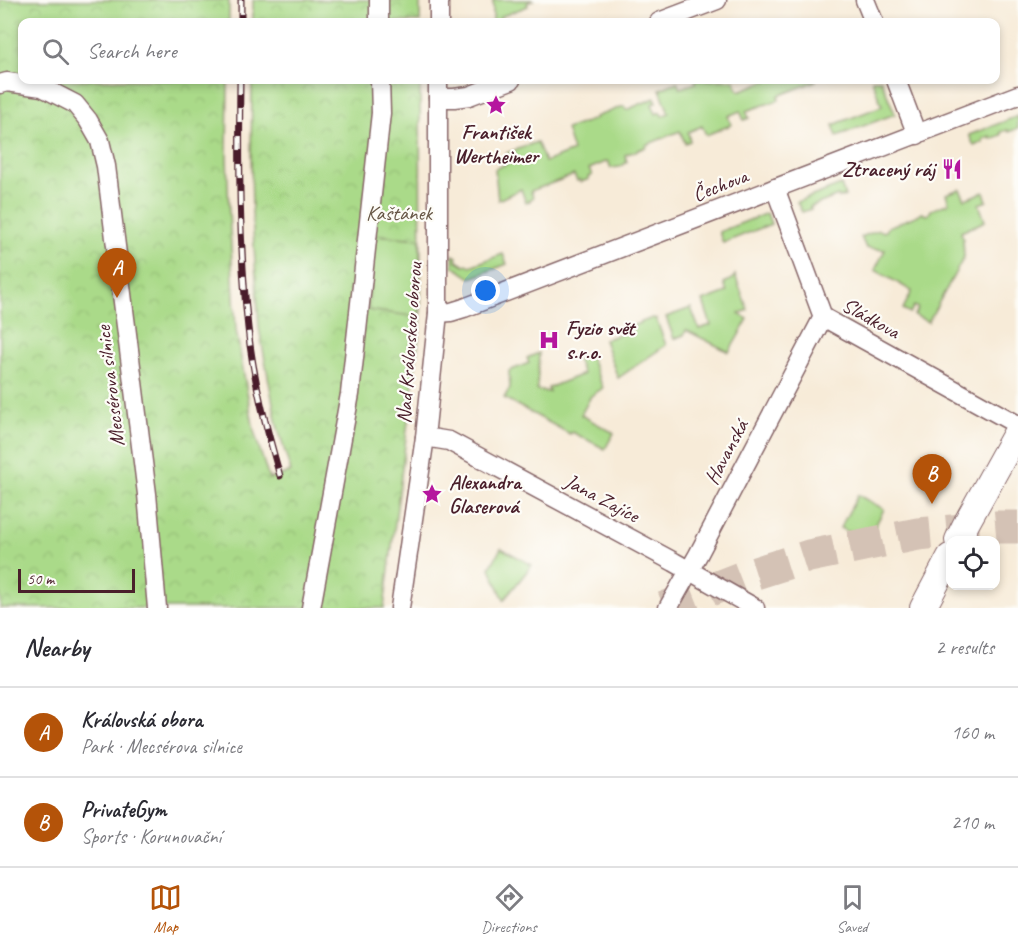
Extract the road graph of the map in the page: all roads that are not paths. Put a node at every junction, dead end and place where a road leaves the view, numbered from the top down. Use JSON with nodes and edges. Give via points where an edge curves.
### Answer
{"nodes":[{"id":1,"x":379,"y":0,"type":"edge"},
{"id":2,"x":439,"y":0,"type":"edge"},
{"id":3,"x":717,"y":0,"type":"edge"},
{"id":4,"x":865,"y":0,"type":"edge"},
{"id":5,"x":379,"y":18,"type":"edge"},
{"id":6,"x":439,"y":18,"type":"edge"},
{"id":7,"x":670,"y":18,"type":"edge"},
{"id":8,"x":872,"y":18,"type":"edge"},
{"id":9,"x":0,"y":84,"type":"edge"},
{"id":10,"x":18,"y":84,"type":"edge"},
{"id":11,"x":21,"y":84,"type":"edge"},
{"id":12,"x":380,"y":84,"type":"edge"},
{"id":13,"x":438,"y":84,"type":"edge"},
{"id":14,"x":500,"y":84,"type":"edge"},
{"id":15,"x":898,"y":84,"type":"edge"},
{"id":16,"x":1018,"y":95,"type":"edge"},
{"id":17,"x":438,"y":98,"type":"junction"},
{"id":18,"x":917,"y":135,"type":"junction"},
{"id":19,"x":775,"y":188,"type":"junction"},
{"id":20,"x":438,"y":313,"type":"junction"},
{"id":21,"x":823,"y":317,"type":"junction"},
{"id":22,"x":1018,"y":425,"type":"edge"},
{"id":23,"x":1018,"y":430,"type":"edge"},
{"id":24,"x":425,"y":436,"type":"junction"},
{"id":25,"x":960,"y":536,"type":"edge"},
{"id":26,"x":946,"y":566,"type":"edge"},
{"id":27,"x":689,"y":571,"type":"junction"},
{"id":28,"x":157,"y":608,"type":"edge"},
{"id":29,"x":311,"y":608,"type":"edge"},
{"id":30,"x":400,"y":608,"type":"edge"},
{"id":31,"x":668,"y":608,"type":"edge"},
{"id":32,"x":755,"y":608,"type":"edge"},
{"id":33,"x":923,"y":608,"type":"edge"}],
"edges":[{"from":1,"to":5,"type":"street"},
{"from":2,"to":6,"type":"street"},
{"from":3,"to":7,"type":"street"},
{"from":4,"to":8,"type":"street"},
{"from":9,"to":10,"type":"street","name":"Mecsérova silnice"},
{"from":11,"to":28,"type":"street","name":"Mecsérova silnice","via":[[42,87],[75,104],[100,141],[147,494]]},
{"from":12,"to":29,"type":"street","via":[[381,113],[350,394]]},
{"from":13,"to":17,"type":"street","name":"Nad Královskou oborou"},
{"from":14,"to":17,"type":"street","via":[[469,96]]},
{"from":15,"to":18,"type":"street"},
{"from":16,"to":18,"type":"street","name":"Čechova"},
{"from":17,"to":20,"type":"street","name":"Nad Královskou oborou"},
{"from":18,"to":19,"type":"street","name":"Čechova"},
{"from":19,"to":20,"type":"street","name":"Čechova","via":[[464,308]]},
{"from":19,"to":21,"type":"street","name":"Sládkova"},
{"from":20,"to":24,"type":"street","name":"Nad Královskou oborou"},
{"from":21,"to":22,"type":"street","name":"Sládkova"},
{"from":21,"to":27,"type":"street","name":"Havanská"},
{"from":23,"to":25,"type":"main road"},
{"from":24,"to":27,"type":"street","name":"Jana Zajíce","via":[[449,441]]},
{"from":24,"to":30,"type":"street","name":"Nad Královskou oborou"},
{"from":26,"to":33,"type":"main road"},
{"from":27,"to":31,"type":"street","name":"Havanská"},
{"from":27,"to":32,"type":"street","name":"Jana Zajíce"}]}
